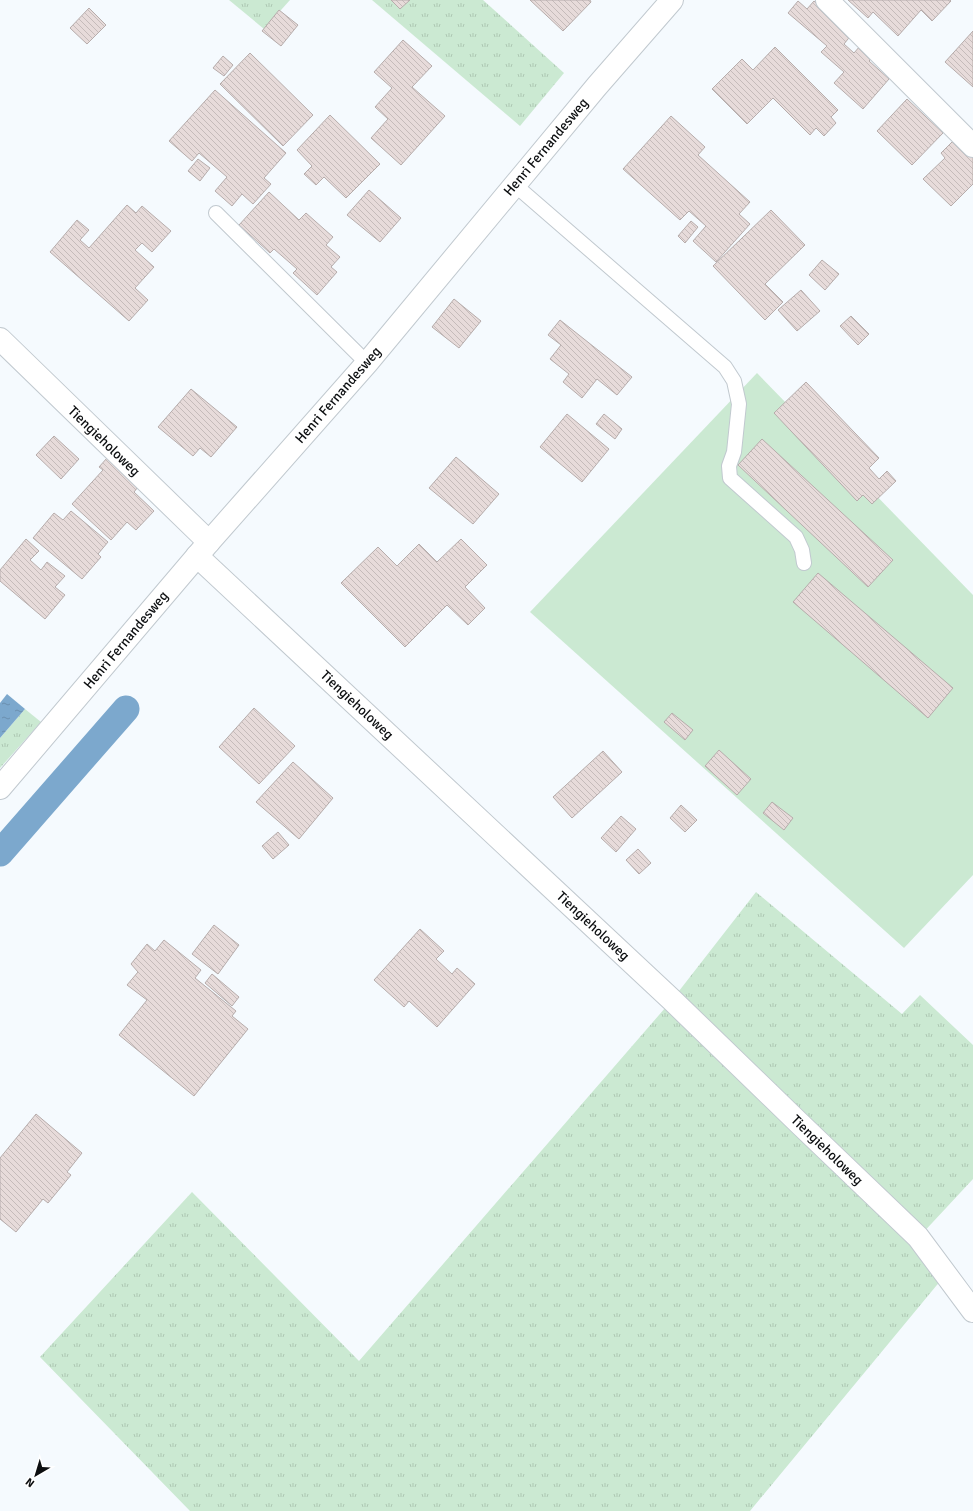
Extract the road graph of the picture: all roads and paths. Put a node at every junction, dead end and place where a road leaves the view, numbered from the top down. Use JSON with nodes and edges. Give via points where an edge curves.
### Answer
{"nodes":[{"id":1,"x":672,"y":0,"type":"edge"},
{"id":2,"x":826,"y":0,"type":"edge"},
{"id":3,"x":973,"y":146,"type":"edge"},
{"id":4,"x":515,"y":185,"type":"junction"},
{"id":5,"x":216,"y":213,"type":"dead end"},
{"id":6,"x":0,"y":339,"type":"edge"},
{"id":7,"x":367,"y":363,"type":"junction"},
{"id":8,"x":203,"y":549,"type":"junction"},
{"id":9,"x":804,"y":563,"type":"dead end"},
{"id":10,"x":0,"y":788,"type":"edge"},
{"id":11,"x":973,"y":1311,"type":"edge"}],
"edges":[{"from":1,"to":4,"type":"street","name":"Henri Fernandesweg"},
{"from":2,"to":3,"type":"street"},
{"from":4,"to":7,"type":"street","name":"Henri Fernandesweg"},
{"from":4,"to":9,"type":"lane","via":[[726,367],[734,381],[739,404],[734,452],[729,466],[730,478],[796,537]]},
{"from":5,"to":7,"type":"lane"},
{"from":6,"to":8,"type":"street","name":"Tiengieholoweg"},
{"from":7,"to":8,"type":"street","name":"Henri Fernandesweg"},
{"from":8,"to":10,"type":"street","name":"Henri Fernandesweg"},
{"from":8,"to":11,"type":"street","name":"Tiengieholoweg","via":[[918,1237]]}]}
